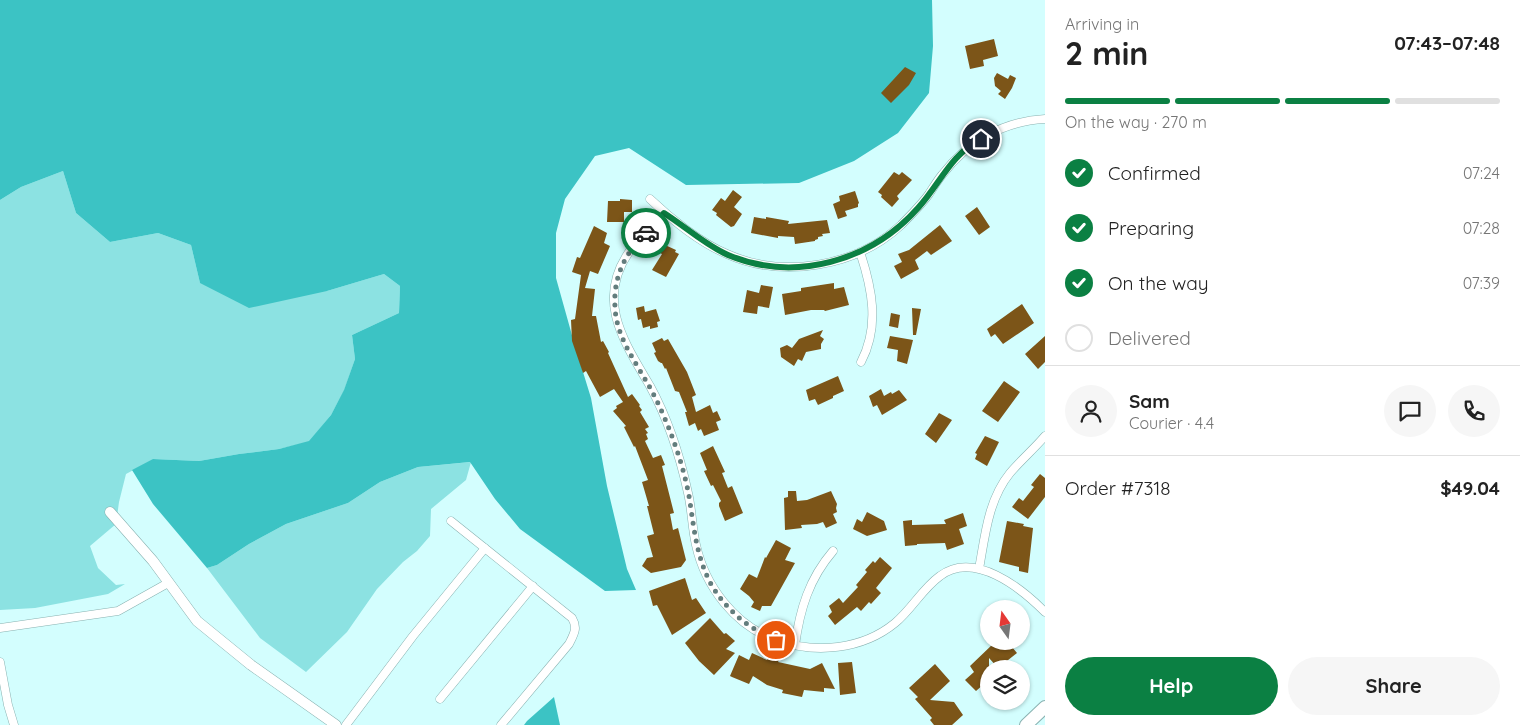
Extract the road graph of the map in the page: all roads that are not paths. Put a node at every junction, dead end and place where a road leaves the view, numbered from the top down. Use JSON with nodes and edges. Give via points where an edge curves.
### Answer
{"nodes":[{"id":1,"x":1045,"y":119,"type":"edge"},
{"id":2,"x":650,"y":199,"type":"dead end"},
{"id":3,"x":664,"y":213,"type":"junction"},
{"id":4,"x":860,"y":252,"type":"junction"},
{"id":5,"x":862,"y":362,"type":"dead end"},
{"id":6,"x":1045,"y":436,"type":"edge"},
{"id":7,"x":110,"y":512,"type":"dead end"},
{"id":8,"x":452,"y":520,"type":"dead end"},
{"id":9,"x":486,"y":548,"type":"junction"},
{"id":10,"x":833,"y":552,"type":"dead end"},
{"id":11,"x":979,"y":569,"type":"junction"},
{"id":12,"x":168,"y":583,"type":"junction"},
{"id":13,"x":533,"y":586,"type":"junction"},
{"id":14,"x":1045,"y":612,"type":"edge"},
{"id":15,"x":0,"y":628,"type":"edge"},
{"id":16,"x":795,"y":645,"type":"junction"},
{"id":17,"x":0,"y":662,"type":"edge"},
{"id":18,"x":440,"y":699,"type":"dead end"},
{"id":19,"x":1045,"y":707,"type":"edge"},
{"id":20,"x":14,"y":725,"type":"edge"},
{"id":21,"x":336,"y":725,"type":"edge"},
{"id":22,"x":346,"y":725,"type":"edge"},
{"id":23,"x":501,"y":725,"type":"edge"},
{"id":24,"x":1026,"y":725,"type":"edge"}],
"edges":[{"from":1,"to":4,"type":"street","via":[[1004,128],[971,144],[900,226]]},
{"from":2,"to":3,"type":"street"},
{"from":3,"to":4,"type":"street","via":[[727,254],[762,264],[807,266],[832,262]]},
{"from":3,"to":16,"type":"street","via":[[622,262],[615,290],[617,324],[670,431],[689,495],[699,555],[712,585],[728,607],[752,628]]},
{"from":4,"to":5,"type":"street","via":[[873,309],[869,344]]},
{"from":6,"to":11,"type":"street","via":[[1002,484],[989,516]]},
{"from":7,"to":12,"type":"street"},
{"from":8,"to":9,"type":"street"},
{"from":9,"to":13,"type":"street"},
{"from":9,"to":22,"type":"street","via":[[413,636]]},
{"from":10,"to":16,"type":"street","via":[[802,604]]},
{"from":11,"to":14,"type":"street","via":[[1001,578]]},
{"from":11,"to":16,"type":"street","via":[[966,567],[946,572],[903,616],[884,631],[863,640],[830,648]]},
{"from":12,"to":15,"type":"street","via":[[118,611]]},
{"from":12,"to":21,"type":"street","via":[[197,621],[251,665]]},
{"from":13,"to":18,"type":"street"},
{"from":13,"to":23,"type":"street","via":[[572,618],[575,632],[569,644]]},
{"from":17,"to":20,"type":"street"},
{"from":19,"to":24,"type":"main road"}]}
